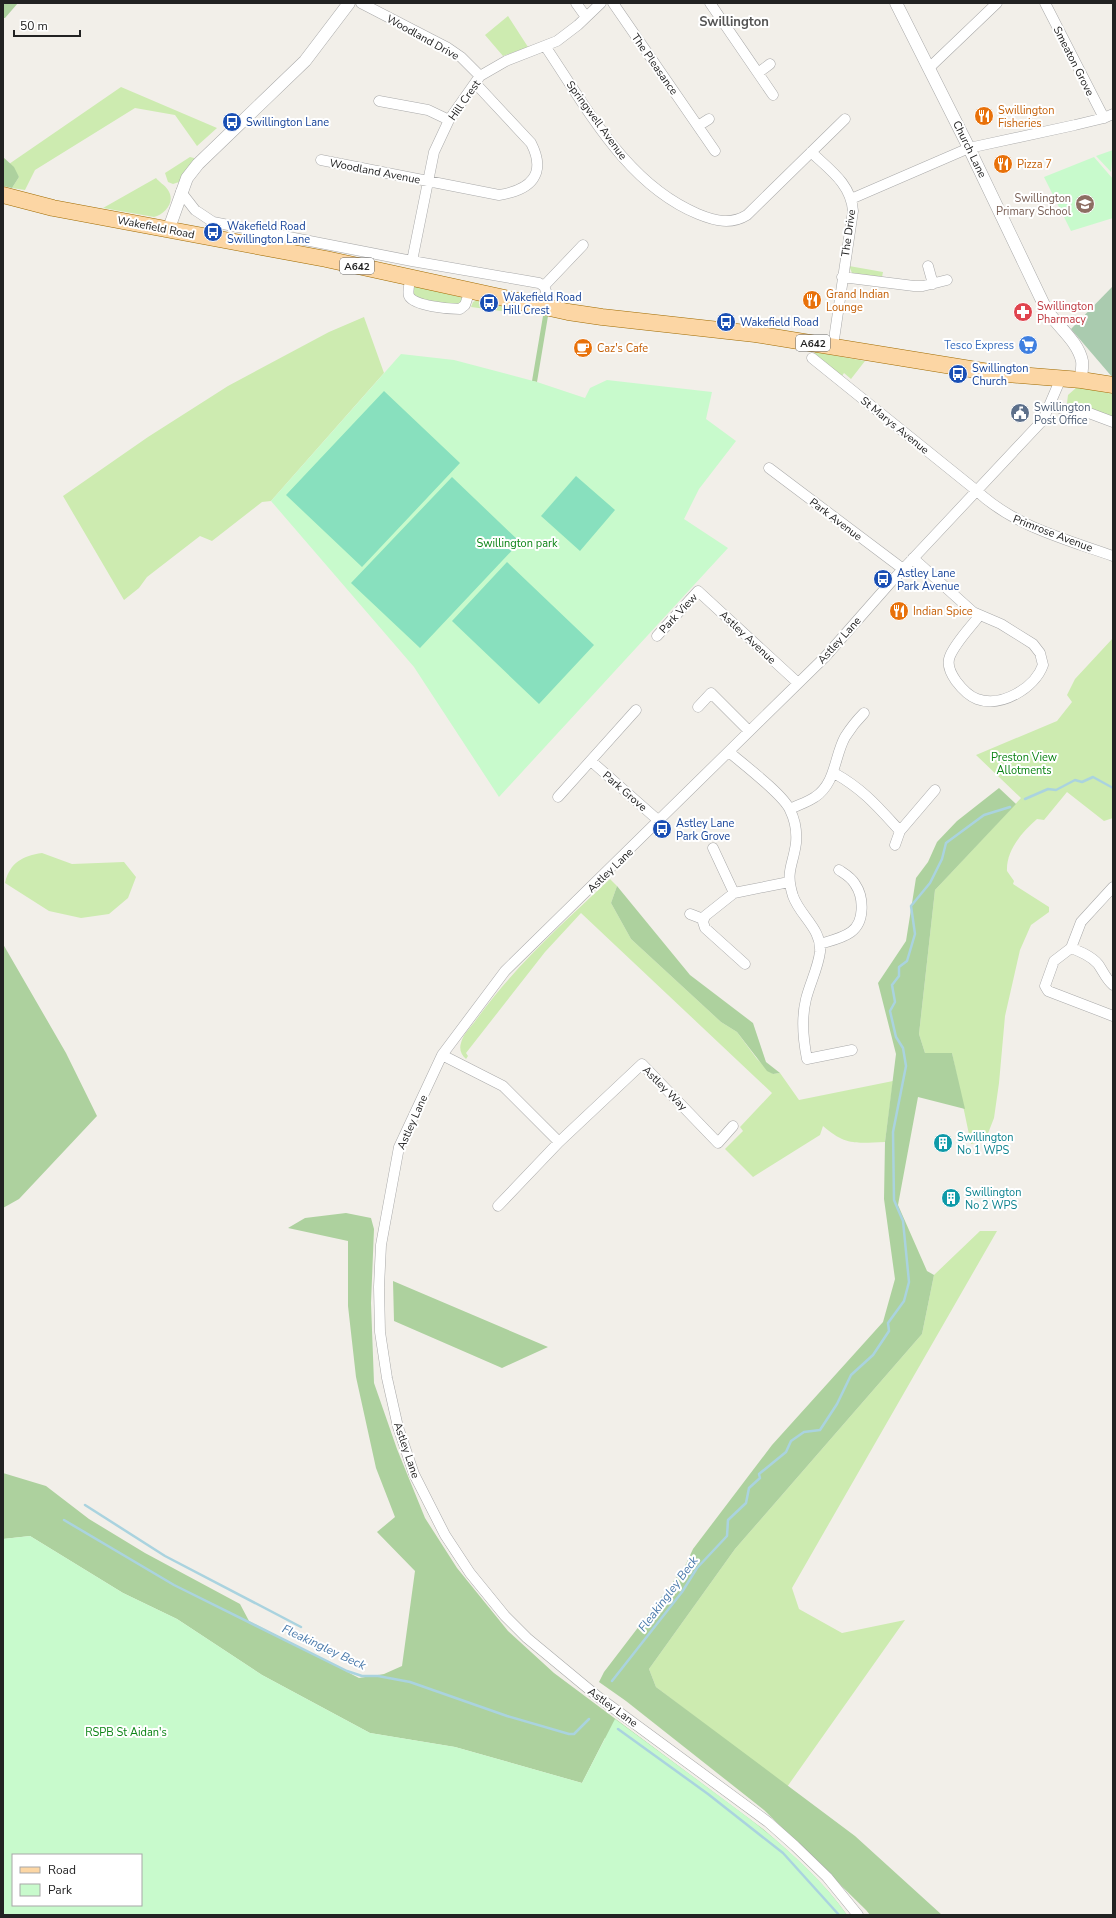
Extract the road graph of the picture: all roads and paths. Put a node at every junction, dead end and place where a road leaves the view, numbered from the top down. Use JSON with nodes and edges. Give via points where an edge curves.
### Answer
{"nodes":[{"id":1,"x":349,"y":3,"type":"edge"},
{"id":2,"x":361,"y":3,"type":"edge"},
{"id":3,"x":576,"y":3,"type":"edge"},
{"id":4,"x":601,"y":3,"type":"edge"},
{"id":5,"x":613,"y":3,"type":"edge"},
{"id":6,"x":710,"y":3,"type":"edge"},
{"id":7,"x":896,"y":3,"type":"edge"},
{"id":8,"x":996,"y":3,"type":"edge"},
{"id":9,"x":1045,"y":3,"type":"edge"},
{"id":10,"x":586,"y":17,"type":"junction"},
{"id":11,"x":545,"y":46,"type":"junction"},
{"id":12,"x":770,"y":64,"type":"dead end"},
{"id":13,"x":929,"y":68,"type":"junction"},
{"id":14,"x":758,"y":73,"type":"junction"},
{"id":15,"x":478,"y":80,"type":"junction"},
{"id":16,"x":773,"y":95,"type":"dead end"},
{"id":17,"x":380,"y":101,"type":"dead end"},
{"id":18,"x":1108,"y":116,"type":"edge"},
{"id":19,"x":709,"y":119,"type":"dead end"},
{"id":20,"x":845,"y":119,"type":"dead end"},
{"id":21,"x":449,"y":120,"type":"junction"},
{"id":22,"x":698,"y":126,"type":"junction"},
{"id":23,"x":969,"y":148,"type":"junction"},
{"id":24,"x":715,"y":150,"type":"dead end"},
{"id":25,"x":811,"y":152,"type":"junction"},
{"id":26,"x":321,"y":160,"type":"dead end"},
{"id":27,"x":429,"y":181,"type":"junction"},
{"id":28,"x":181,"y":192,"type":"junction"},
{"id":29,"x":3,"y":195,"type":"edge"},
{"id":30,"x":851,"y":199,"type":"junction"},
{"id":31,"x":168,"y":230,"type":"junction"},
{"id":32,"x":583,"y":245,"type":"dead end"},
{"id":33,"x":928,"y":266,"type":"dead end"},
{"id":34,"x":411,"y":269,"type":"junction"},
{"id":35,"x":842,"y":277,"type":"junction"},
{"id":36,"x":947,"y":280,"type":"dead end"},
{"id":37,"x":933,"y":284,"type":"junction"},
{"id":38,"x":544,"y":286,"type":"junction"},
{"id":39,"x":470,"y":290,"type":"junction"},
{"id":40,"x":545,"y":306,"type":"junction"},
{"id":41,"x":833,"y":346,"type":"junction"},
{"id":42,"x":812,"y":358,"type":"dead end"},
{"id":43,"x":1061,"y":378,"type":"junction"},
{"id":44,"x":1080,"y":380,"type":"junction"},
{"id":45,"x":1113,"y":385,"type":"edge"},
{"id":46,"x":1050,"y":404,"type":"junction"},
{"id":47,"x":1113,"y":422,"type":"edge"},
{"id":48,"x":769,"y":468,"type":"dead end"},
{"id":49,"x":977,"y":490,"type":"junction"},
{"id":50,"x":1113,"y":556,"type":"edge"},
{"id":51,"x":913,"y":558,"type":"junction"},
{"id":52,"x":903,"y":569,"type":"junction"},
{"id":53,"x":698,"y":591,"type":"joint"},
{"id":54,"x":979,"y":616,"type":"junction"},
{"id":55,"x":657,"y":636,"type":"dead end"},
{"id":56,"x":798,"y":683,"type":"junction"},
{"id":57,"x":698,"y":707,"type":"dead end"},
{"id":58,"x":636,"y":710,"type":"dead end"},
{"id":59,"x":864,"y":713,"type":"dead end"},
{"id":60,"x":749,"y":731,"type":"junction"},
{"id":61,"x":729,"y":752,"type":"junction"},
{"id":62,"x":590,"y":761,"type":"junction"},
{"id":63,"x":834,"y":773,"type":"junction"},
{"id":64,"x":935,"y":790,"type":"dead end"},
{"id":65,"x":558,"y":796,"type":"dead end"},
{"id":66,"x":790,"y":809,"type":"junction"},
{"id":67,"x":659,"y":821,"type":"junction"},
{"id":68,"x":900,"y":831,"type":"junction"},
{"id":69,"x":895,"y":845,"type":"dead end"},
{"id":70,"x":713,"y":848,"type":"dead end"},
{"id":71,"x":838,"y":870,"type":"dead end"},
{"id":72,"x":789,"y":882,"type":"junction"},
{"id":73,"x":1113,"y":887,"type":"edge"},
{"id":74,"x":734,"y":893,"type":"junction"},
{"id":75,"x":690,"y":914,"type":"dead end"},
{"id":76,"x":703,"y":919,"type":"junction"},
{"id":77,"x":820,"y":944,"type":"junction"},
{"id":78,"x":1071,"y":948,"type":"junction"},
{"id":79,"x":745,"y":964,"type":"dead end"},
{"id":80,"x":1113,"y":985,"type":"edge"},
{"id":81,"x":1113,"y":1016,"type":"edge"},
{"id":82,"x":852,"y":1050,"type":"dead end"},
{"id":83,"x":442,"y":1056,"type":"junction"},
{"id":84,"x":733,"y":1126,"type":"dead end"},
{"id":85,"x":559,"y":1142,"type":"junction"},
{"id":86,"x":498,"y":1206,"type":"dead end"},
{"id":87,"x":858,"y":1915,"type":"edge"}],
"edges":[{"from":1,"to":28,"type":"street","via":[[305,61],[198,164],[187,178]]},
{"from":2,"to":15,"type":"street","name":"Woodland Drive","via":[[448,48],[461,57]]},
{"from":3,"to":10,"type":"street"},
{"from":4,"to":10,"type":"street","name":"Hill Crest"},
{"from":5,"to":22,"type":"street","name":"The Pleasance"},
{"from":6,"to":14,"type":"street"},
{"from":7,"to":13,"type":"street","name":"Church Lane"},
{"from":8,"to":13,"type":"street"},
{"from":9,"to":18,"type":"street","name":"Smeaton Grove"},
{"from":10,"to":11,"type":"street","name":"Hill Crest","via":[[567,34]]},
{"from":11,"to":15,"type":"street","name":"Hill Crest","via":[[506,61]]},
{"from":11,"to":25,"type":"street","name":"Springwell Avenue","via":[[625,160],[668,198],[709,218],[730,222],[743,218]]},
{"from":12,"to":14,"type":"street"},
{"from":13,"to":23,"type":"street","name":"Church Lane"},
{"from":14,"to":16,"type":"street"},
{"from":15,"to":21,"type":"street","name":"Hill Crest"},
{"from":15,"to":27,"type":"street","name":"Woodland Drive","via":[[531,143],[539,164],[536,173],[530,183],[520,189],[499,195]]},
{"from":17,"to":21,"type":"street","via":[[428,110]]},
{"from":18,"to":23,"type":"street","name":"The Drive"},
{"from":19,"to":22,"type":"street"},
{"from":20,"to":25,"type":"street","name":"Springwell Avenue"},
{"from":21,"to":27,"type":"street","name":"Hill Crest","via":[[434,152]]},
{"from":22,"to":24,"type":"street","name":"The Pleasance"},
{"from":23,"to":30,"type":"street","name":"The Drive"},
{"from":23,"to":44,"type":"street","name":"Church Lane","via":[[1046,309],[1075,346],[1082,361]]},
{"from":25,"to":30,"type":"street","via":[[843,183]]},
{"from":26,"to":27,"type":"street","name":"Woodland Avenue"},
{"from":27,"to":34,"type":"street","name":"Hill Crest"},
{"from":28,"to":31,"type":"street"},
{"from":28,"to":34,"type":"street","name":"Wakefield Road","via":[[195,210],[213,222]]},
{"from":29,"to":31,"type":"main road","name":"Wakefield Road","number":"A642","via":[[53,208]]},
{"from":30,"to":35,"type":"street","name":"The Drive","via":[[853,211]]},
{"from":31,"to":34,"type":"main road","name":"Wakefield Road","number":"A642"},
{"from":32,"to":38,"type":"street"},
{"from":33,"to":37,"type":"street"},
{"from":34,"to":38,"type":"street","name":"Wakefield Road","via":[[540,283]]},
{"from":34,"to":39,"type":"main road","name":"Wakefield Road","number":"A642"},
{"from":34,"to":39,"type":"street","name":"Hill Crest","via":[[408,291],[411,299],[417,304],[460,309],[465,306]]},
{"from":35,"to":37,"type":"street","via":[[914,286]]},
{"from":35,"to":41,"type":"street","name":"The Drive"},
{"from":36,"to":37,"type":"street"},
{"from":38,"to":40,"type":"street"},
{"from":39,"to":40,"type":"main road","name":"Wakefield Road","number":"A642"},
{"from":40,"to":41,"type":"main road","name":"Wakefield Road","number":"A642","via":[[602,317],[755,334],[802,346]]},
{"from":41,"to":43,"type":"main road","name":"Wakefield Road","number":"A642","via":[[995,373]]},
{"from":42,"to":49,"type":"street","name":"St Marys Avenue"},
{"from":43,"to":44,"type":"main road","name":"Wakefield Road","number":"A642"},
{"from":43,"to":46,"type":"street","name":"Astley Lane"},
{"from":44,"to":45,"type":"main road","name":"Wakefield Road","number":"A642"},
{"from":46,"to":47,"type":"street","via":[[1089,413]]},
{"from":46,"to":49,"type":"street","name":"Astley Lane","via":[[1043,420]]},
{"from":48,"to":52,"type":"street","name":"Park Avenue"},
{"from":49,"to":50,"type":"street","name":"Primrose Avenue","via":[[992,505],[1013,518]]},
{"from":49,"to":51,"type":"street","name":"Astley Lane"},
{"from":51,"to":52,"type":"street","name":"Astley Lane"},
{"from":51,"to":54,"type":"street"},
{"from":52,"to":56,"type":"street","name":"Astley Lane","via":[[825,657]]},
{"from":53,"to":55,"type":"street","name":"Park View"},
{"from":53,"to":56,"type":"street","name":"Astley Avenue"},
{"from":54,"to":54,"type":"street","via":[[1001,624],[1033,644],[1042,659],[1041,671],[1034,680],[1019,692],[1000,700],[985,701],[971,696],[958,683],[949,668],[950,655]]},
{"from":56,"to":60,"type":"street","name":"Astley Lane"},
{"from":57,"to":60,"type":"street","via":[[711,693]]},
{"from":58,"to":62,"type":"street"},
{"from":59,"to":63,"type":"street","via":[[845,737]]},
{"from":60,"to":61,"type":"street","name":"Astley Lane"},
{"from":61,"to":66,"type":"street"},
{"from":61,"to":67,"type":"street","name":"Astley Lane"},
{"from":62,"to":65,"type":"street"},
{"from":62,"to":67,"type":"street","name":"Park Grove"},
{"from":63,"to":66,"type":"street","via":[[816,797]]},
{"from":63,"to":68,"type":"street","via":[[869,796]]},
{"from":64,"to":68,"type":"street"},
{"from":66,"to":72,"type":"street","via":[[796,828],[796,843]]},
{"from":67,"to":83,"type":"street","name":"Astley Lane","via":[[505,971]]},
{"from":68,"to":69,"type":"street"},
{"from":70,"to":74,"type":"street"},
{"from":71,"to":77,"type":"street","via":[[851,879],[858,888],[861,919],[852,931]]},
{"from":72,"to":74,"type":"street"},
{"from":72,"to":77,"type":"street","via":[[794,898],[816,931]]},
{"from":73,"to":78,"type":"street","via":[[1081,922]]},
{"from":74,"to":76,"type":"street","via":[[707,913]]},
{"from":75,"to":76,"type":"street"},
{"from":76,"to":79,"type":"street","via":[[707,930]]},
{"from":77,"to":82,"type":"street","via":[[803,1021],[804,1059]]},
{"from":78,"to":80,"type":"street","via":[[1089,956]]},
{"from":78,"to":81,"type":"street","via":[[1054,961],[1045,984],[1047,990]]},
{"from":83,"to":85,"type":"street","via":[[503,1086]]},
{"from":83,"to":87,"type":"street","name":"Astley Lane","via":[[399,1148],[381,1245],[380,1332],[398,1427],[414,1474],[444,1535],[470,1573],[505,1616],[527,1638],[591,1691],[773,1827],[827,1877]]},
{"from":84,"to":85,"type":"street","name":"Astley Way","via":[[718,1143],[642,1064]]},
{"from":85,"to":86,"type":"street","name":"Astley Way"}]}
